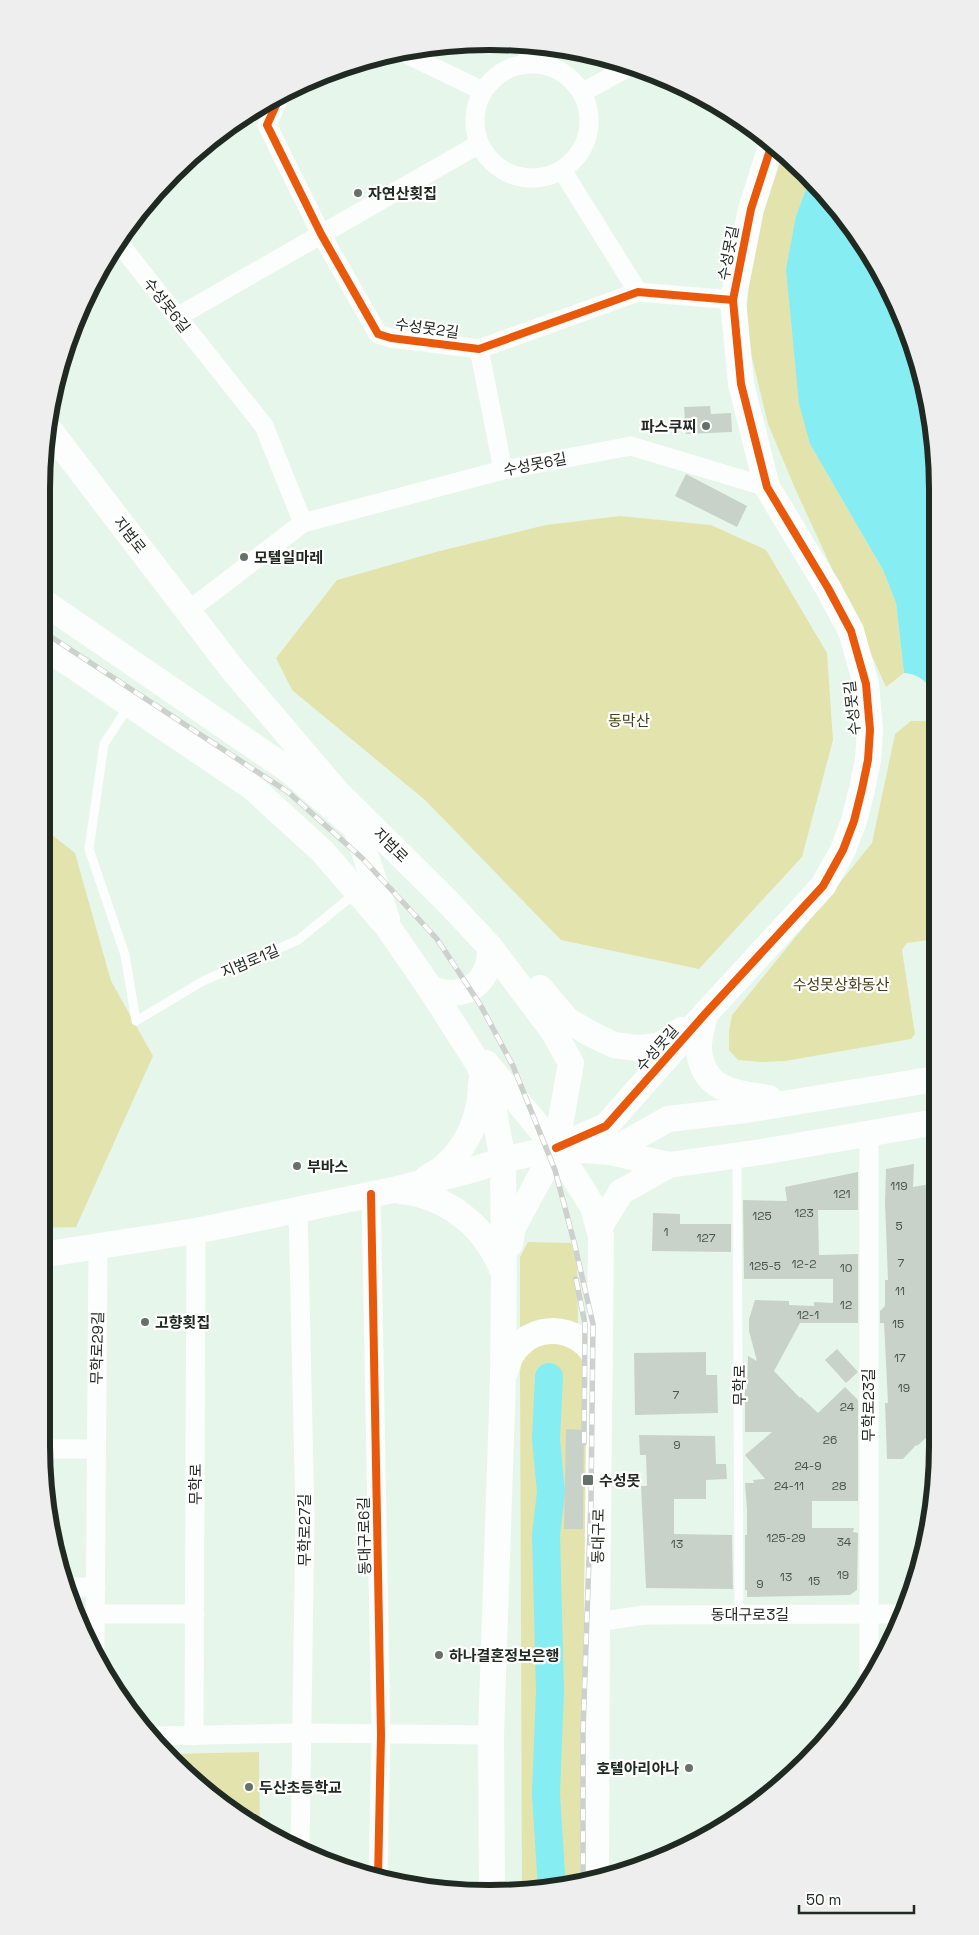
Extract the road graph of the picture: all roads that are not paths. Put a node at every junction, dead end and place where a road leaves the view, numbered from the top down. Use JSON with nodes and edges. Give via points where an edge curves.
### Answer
{"nodes":[{"id":1,"x":529,"y":52,"type":"edge"},
{"id":2,"x":412,"y":57,"type":"edge"},
{"id":3,"x":528,"y":64,"type":"junction"},
{"id":4,"x":622,"y":70,"type":"edge"},
{"id":5,"x":483,"y":91,"type":"junction"},
{"id":6,"x":582,"y":93,"type":"junction"},
{"id":7,"x":277,"y":105,"type":"edge"},
{"id":8,"x":479,"y":144,"type":"junction"},
{"id":9,"x":770,"y":151,"type":"edge"},
{"id":10,"x":562,"y":170,"type":"junction"},
{"id":11,"x":321,"y":234,"type":"junction"},
{"id":12,"x":122,"y":248,"type":"edge"},
{"id":13,"x":638,"y":292,"type":"junction"},
{"id":14,"x":733,"y":300,"type":"junction"},
{"id":15,"x":177,"y":317,"type":"junction"},
{"id":16,"x":479,"y":349,"type":"junction"},
{"id":17,"x":54,"y":435,"type":"edge"},
{"id":18,"x":503,"y":470,"type":"junction"},
{"id":19,"x":767,"y":487,"type":"junction"},
{"id":20,"x":303,"y":523,"type":"junction"},
{"id":21,"x":50,"y":606,"type":"edge"},
{"id":22,"x":188,"y":611,"type":"junction"},
{"id":23,"x":50,"y":654,"type":"edge"},
{"id":24,"x":130,"y":704,"type":"junction"},
{"id":25,"x":357,"y":892,"type":"junction"},
{"id":26,"x":450,"y":904,"type":"junction"},
{"id":27,"x":393,"y":934,"type":"junction"},
{"id":28,"x":490,"y":947,"type":"junction"},
{"id":29,"x":430,"y":988,"type":"junction"},
{"id":30,"x":705,"y":1014,"type":"junction"},
{"id":31,"x":448,"y":1016,"type":"junction"},
{"id":32,"x":479,"y":1065,"type":"junction"},
{"id":33,"x":929,"y":1080,"type":"edge"},
{"id":34,"x":795,"y":1102,"type":"junction"},
{"id":35,"x":929,"y":1123,"type":"edge"},
{"id":36,"x":869,"y":1134,"type":"junction"},
{"id":37,"x":556,"y":1148,"type":"junction"},
{"id":38,"x":610,"y":1152,"type":"junction"},
{"id":39,"x":737,"y":1156,"type":"junction"},
{"id":40,"x":503,"y":1160,"type":"junction"},
{"id":41,"x":669,"y":1165,"type":"junction"},
{"id":42,"x":419,"y":1183,"type":"junction"},
{"id":43,"x":382,"y":1192,"type":"junction"},
{"id":44,"x":298,"y":1210,"type":"junction"},
{"id":45,"x":599,"y":1228,"type":"junction"},
{"id":46,"x":196,"y":1231,"type":"junction"},
{"id":47,"x":98,"y":1247,"type":"junction"},
{"id":48,"x":50,"y":1254,"type":"edge"},
{"id":49,"x":504,"y":1274,"type":"junction"},
{"id":50,"x":600,"y":1366,"type":"junction"},
{"id":51,"x":504,"y":1378,"type":"junction"},
{"id":52,"x":50,"y":1449,"type":"edge"},
{"id":53,"x":95,"y":1449,"type":"junction"},
{"id":54,"x":73,"y":1586,"type":"edge"},
{"id":55,"x":96,"y":1587,"type":"junction"},
{"id":56,"x":95,"y":1614,"type":"junction"},
{"id":57,"x":195,"y":1614,"type":"junction"},
{"id":58,"x":739,"y":1614,"type":"junction"},
{"id":59,"x":868,"y":1614,"type":"junction"},
{"id":60,"x":896,"y":1614,"type":"edge"},
{"id":61,"x":597,"y":1622,"type":"junction"},
{"id":62,"x":96,"y":1641,"type":"edge"},
{"id":63,"x":869,"y":1667,"type":"edge"},
{"id":64,"x":301,"y":1734,"type":"junction"},
{"id":65,"x":382,"y":1734,"type":"junction"},
{"id":66,"x":491,"y":1735,"type":"junction"},
{"id":67,"x":160,"y":1736,"type":"edge"},
{"id":68,"x":194,"y":1736,"type":"junction"},
{"id":69,"x":300,"y":1842,"type":"edge"},
{"id":70,"x":378,"y":1871,"type":"edge"},
{"id":71,"x":596,"y":1872,"type":"edge"},
{"id":72,"x":492,"y":1885,"type":"edge"}],
"edges":[{"from":1,"to":3,"type":"street"},
{"from":2,"to":5,"type":"street"},
{"from":3,"to":5,"type":"street","via":[[510,68],[495,77]]},
{"from":3,"to":6,"type":"street","via":[[547,66],[564,73]]},
{"from":4,"to":6,"type":"street"},
{"from":5,"to":8,"type":"street","via":[[476,108],[474,126]]},
{"from":6,"to":10,"type":"street","via":[[590,121],[586,140],[577,157]]},
{"from":7,"to":11,"type":"street","name":"수성못2길","via":[[267,125]]},
{"from":8,"to":10,"type":"street","via":[[490,161],[506,172],[524,178],[544,178]]},
{"from":8,"to":11,"type":"street"},
{"from":9,"to":14,"type":"main road","name":"수성못길","via":[[751,209]]},
{"from":10,"to":13,"type":"street"},
{"from":11,"to":15,"type":"street"},
{"from":11,"to":16,"type":"street","name":"수성못2길","via":[[378,334]]},
{"from":12,"to":15,"type":"street","name":"수성못6길"},
{"from":13,"to":14,"type":"street","name":"수성못2길"},
{"from":13,"to":16,"type":"street","name":"수성못2길"},
{"from":14,"to":19,"type":"main road","name":"수성못길","via":[[741,384]]},
{"from":15,"to":20,"type":"street","name":"수성못6길","via":[[264,426]]},
{"from":16,"to":18,"type":"street"},
{"from":17,"to":22,"type":"main road","name":"지범로"},
{"from":18,"to":19,"type":"street","name":"수성못6길","via":[[631,446]]},
{"from":18,"to":20,"type":"street","name":"수성못6길"},
{"from":19,"to":30,"type":"main road","name":"수성못길","via":[[851,631],[866,684],[870,730],[868,760],[854,821],[824,886]]},
{"from":20,"to":22,"type":"street","name":"수성못6길"},
{"from":21,"to":27,"type":"main road","via":[[290,771],[356,828]]},
{"from":22,"to":26,"type":"main road","name":"지범로","via":[[232,670],[337,792]]},
{"from":23,"to":24,"type":"main road"},
{"from":24,"to":25,"type":"main road","via":[[252,787],[324,852]]},
{"from":24,"to":25,"type":"lane","name":"지범로1길","via":[[104,744],[89,849],[124,955],[136,1021],[203,981],[298,940]]},
{"from":25,"to":27,"type":"main road"},
{"from":26,"to":28,"type":"main road","name":"지범로"},
{"from":26,"to":30,"type":"main road","via":[[513,957],[568,1020],[614,1045],[659,1046]]},
{"from":27,"to":29,"type":"main road"},
{"from":28,"to":29,"type":"main road","via":[[488,969],[473,987],[452,994]]},
{"from":28,"to":37,"type":"main road","name":"지범로","via":[[553,1031],[571,1063]]},
{"from":29,"to":31,"type":"main road"},
{"from":30,"to":34,"type":"main road","via":[[698,1049],[704,1069],[715,1084],[734,1093]]},
{"from":30,"to":37,"type":"main road","name":"수성못길","via":[[606,1126]]},
{"from":31,"to":32,"type":"main road"},
{"from":31,"to":37,"type":"main road"},
{"from":32,"to":40,"type":"main road","via":[[491,1096]]},
{"from":32,"to":42,"type":"main road","via":[[480,1104],[466,1141],[446,1166]]},
{"from":33,"to":34,"type":"main road"},
{"from":34,"to":38,"type":"main road","via":[[668,1119]]},
{"from":35,"to":36,"type":"main road"},
{"from":36,"to":39,"type":"main road"},
{"from":36,"to":59,"type":"street","name":"무학로23길"},
{"from":37,"to":38,"type":"main road"},
{"from":37,"to":40,"type":"main road"},
{"from":37,"to":45,"type":"main road","name":"동대구로","via":[[593,1207]]},
{"from":37,"to":49,"type":"main road","name":"지범로","via":[[513,1226]]},
{"from":38,"to":41,"type":"main road"},
{"from":39,"to":41,"type":"main road"},
{"from":39,"to":58,"type":"lane","name":"무학로"},
{"from":40,"to":42,"type":"main road"},
{"from":40,"to":49,"type":"main road"},
{"from":41,"to":45,"type":"main road","via":[[621,1192]]},
{"from":42,"to":43,"type":"main road"},
{"from":43,"to":44,"type":"main road"},
{"from":43,"to":49,"type":"main road","via":[[413,1192],[432,1198],[467,1218],[489,1244]]},
{"from":43,"to":65,"type":"street","name":"동대구로6길"},
{"from":44,"to":46,"type":"main road"},
{"from":44,"to":64,"type":"street","name":"무학로27길","via":[[305,1516]]},
{"from":45,"to":50,"type":"main road","name":"동대구로"},
{"from":46,"to":47,"type":"main road"},
{"from":46,"to":57,"type":"street","name":"무학로"},
{"from":47,"to":48,"type":"main road"},
{"from":47,"to":53,"type":"street","name":"무학로29길"},
{"from":49,"to":51,"type":"main road"},
{"from":50,"to":51,"type":"main road","via":[[580,1339],[548,1331],[534,1334],[517,1346],[507,1363]]},
{"from":50,"to":61,"type":"main road","name":"동대구로"},
{"from":51,"to":66,"type":"main road"},
{"from":52,"to":53,"type":"street"},
{"from":53,"to":55,"type":"street","name":"무학로29길"},
{"from":54,"to":55,"type":"street"},
{"from":55,"to":56,"type":"street","name":"무학로29길"},
{"from":56,"to":57,"type":"street"},
{"from":56,"to":62,"type":"street","name":"무학로29길"},
{"from":57,"to":68,"type":"street","name":"무학로"},
{"from":58,"to":59,"type":"street","name":"동대구로3길"},
{"from":58,"to":61,"type":"street","name":"동대구로3길","via":[[644,1615]]},
{"from":59,"to":60,"type":"street","name":"동대구로3길"},
{"from":59,"to":63,"type":"street","name":"무학로23길"},
{"from":61,"to":71,"type":"main road","name":"동대구로"},
{"from":64,"to":65,"type":"street"},
{"from":64,"to":68,"type":"street"},
{"from":64,"to":69,"type":"street","name":"무학로27길"},
{"from":65,"to":66,"type":"street"},
{"from":65,"to":70,"type":"street","name":"동대구로6길"},
{"from":66,"to":72,"type":"main road"},
{"from":67,"to":68,"type":"street"}]}
